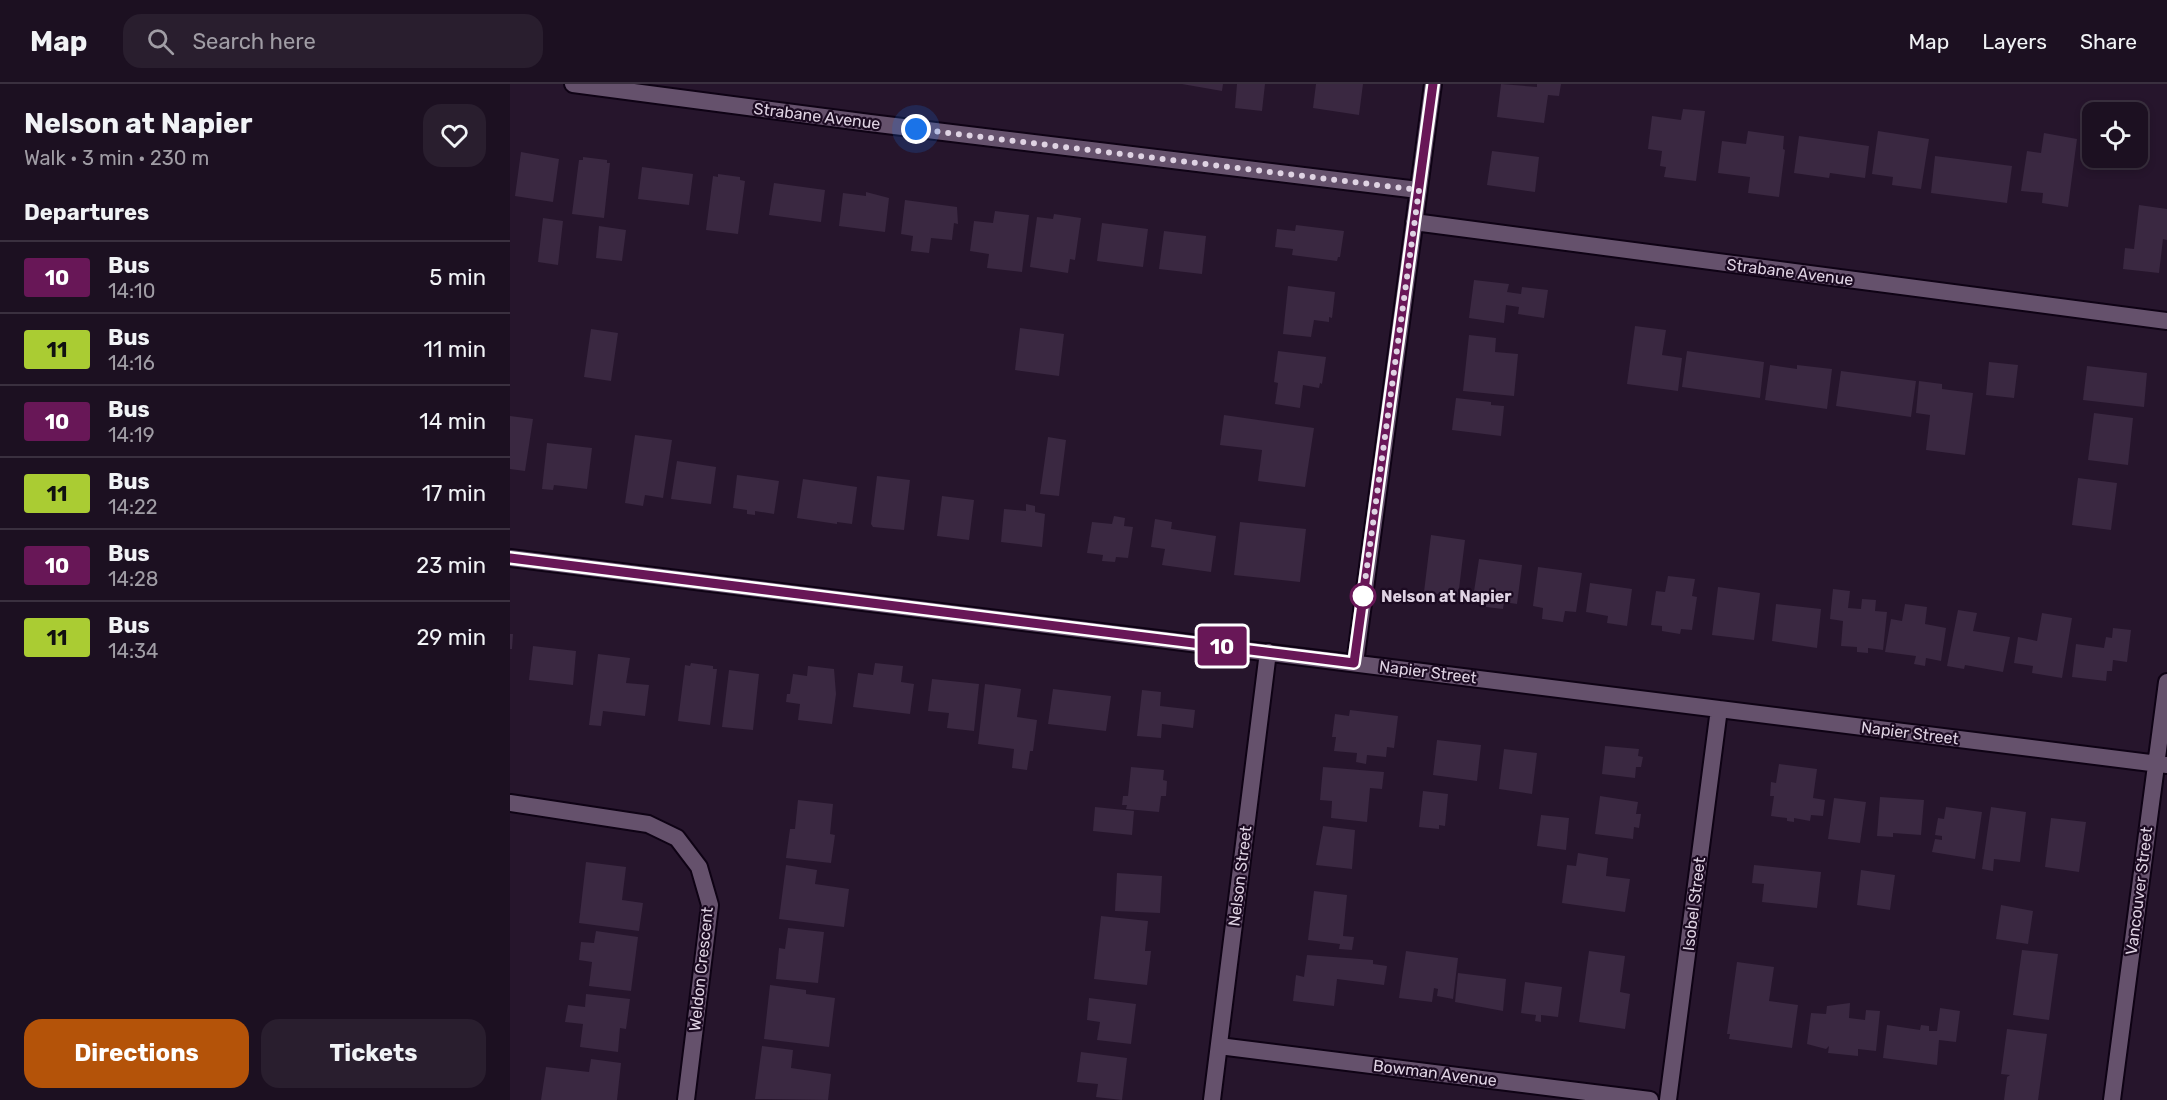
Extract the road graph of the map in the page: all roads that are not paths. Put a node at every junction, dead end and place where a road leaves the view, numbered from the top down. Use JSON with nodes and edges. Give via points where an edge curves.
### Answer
{"nodes":[{"id":1,"x":573,"y":84,"type":"edge"},
{"id":2,"x":1433,"y":84,"type":"edge"},
{"id":3,"x":1419,"y":190,"type":"junction"},
{"id":4,"x":1414,"y":222,"type":"junction"},
{"id":5,"x":2167,"y":321,"type":"edge"},
{"id":6,"x":510,"y":558,"type":"edge"},
{"id":7,"x":1268,"y":652,"type":"junction"},
{"id":8,"x":1354,"y":663,"type":"junction"},
{"id":9,"x":2167,"y":682,"type":"edge"},
{"id":10,"x":1719,"y":709,"type":"junction"},
{"id":11,"x":2162,"y":764,"type":"edge"},
{"id":12,"x":510,"y":804,"type":"edge"},
{"id":13,"x":1219,"y":1046,"type":"junction"},
{"id":14,"x":686,"y":1100,"type":"edge"},
{"id":15,"x":1212,"y":1100,"type":"edge"},
{"id":16,"x":1650,"y":1100,"type":"edge"},
{"id":17,"x":1668,"y":1100,"type":"edge"},
{"id":18,"x":2112,"y":1100,"type":"edge"}],
"edges":[{"from":1,"to":3,"type":"street","name":"Strabane Avenue"},
{"from":2,"to":3,"type":"street"},
{"from":3,"to":4,"type":"street"},
{"from":4,"to":5,"type":"street","name":"Strabane Avenue"},
{"from":4,"to":8,"type":"street"},
{"from":6,"to":7,"type":"street","name":"Napier Street"},
{"from":7,"to":8,"type":"street","name":"Napier Street"},
{"from":7,"to":13,"type":"street","name":"Nelson Street"},
{"from":8,"to":10,"type":"street","name":"Napier Street"},
{"from":9,"to":11,"type":"street","name":"Vancouver Street"},
{"from":10,"to":11,"type":"street","name":"Napier Street"},
{"from":10,"to":17,"type":"street","name":"Isobel Street"},
{"from":11,"to":18,"type":"street","name":"Vancouver Street"},
{"from":12,"to":14,"type":"street","name":"Weldon Crescent","via":[[648,824],[676,838],[699,867],[710,904]]},
{"from":13,"to":15,"type":"street","name":"Nelson Street"},
{"from":13,"to":16,"type":"street","name":"Bowman Avenue"}]}
